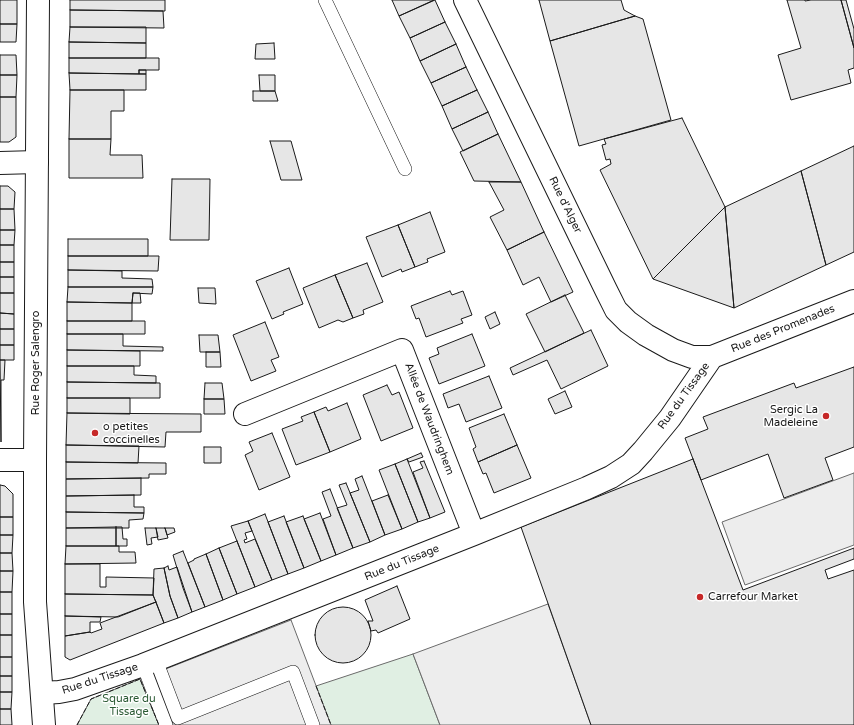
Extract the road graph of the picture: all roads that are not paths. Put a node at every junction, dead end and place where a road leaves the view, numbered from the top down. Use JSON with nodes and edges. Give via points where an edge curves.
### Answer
{"nodes":[{"id":1,"x":38,"y":0,"type":"edge"},
{"id":2,"x":325,"y":0,"type":"edge"},
{"id":3,"x":465,"y":0,"type":"edge"},
{"id":4,"x":37,"y":162,"type":"junction"},
{"id":5,"x":0,"y":163,"type":"edge"},
{"id":6,"x":405,"y":169,"type":"dead end"},
{"id":7,"x":854,"y":301,"type":"edge"},
{"id":8,"x":712,"y":357,"type":"junction"},
{"id":9,"x":245,"y":414,"type":"dead end"},
{"id":10,"x":0,"y":460,"type":"edge"},
{"id":11,"x":35,"y":460,"type":"junction"},
{"id":12,"x":474,"y":534,"type":"junction"},
{"id":13,"x":150,"y":663,"type":"junction"},
{"id":14,"x":42,"y":693,"type":"junction"},
{"id":15,"x":44,"y":725,"type":"edge"},
{"id":16,"x":166,"y":725,"type":"edge"},
{"id":17,"x":313,"y":725,"type":"edge"}],
"edges":[{"from":1,"to":4,"type":"street","name":"Rue Roger Salengro"},
{"from":2,"to":6,"type":"lane"},
{"from":3,"to":8,"type":"street","name":"Rue d'Alger","via":[[616,310],[646,335],[673,350],[692,357]]},
{"from":4,"to":5,"type":"street"},
{"from":4,"to":11,"type":"street","name":"Rue Roger Salengro"},
{"from":7,"to":8,"type":"street","name":"Rue des Promenades"},
{"from":8,"to":12,"type":"street","name":"Rue du Tissage","via":[[670,418],[631,464],[587,488]]},
{"from":9,"to":12,"type":"street","name":"Allée de Waudringhem","via":[[402,350]]},
{"from":10,"to":11,"type":"street"},
{"from":11,"to":14,"type":"street","name":"Rue Roger Salengro","via":[[35,602]]},
{"from":12,"to":13,"type":"street","name":"Rue du Tissage"},
{"from":13,"to":14,"type":"street","name":"Rue du Tissage","via":[[75,689]]},
{"from":13,"to":16,"type":"lane"},
{"from":13,"to":17,"type":"lane","via":[[178,718],[293,672]]},
{"from":14,"to":15,"type":"street","name":"Rue Roger Salengro"}]}
